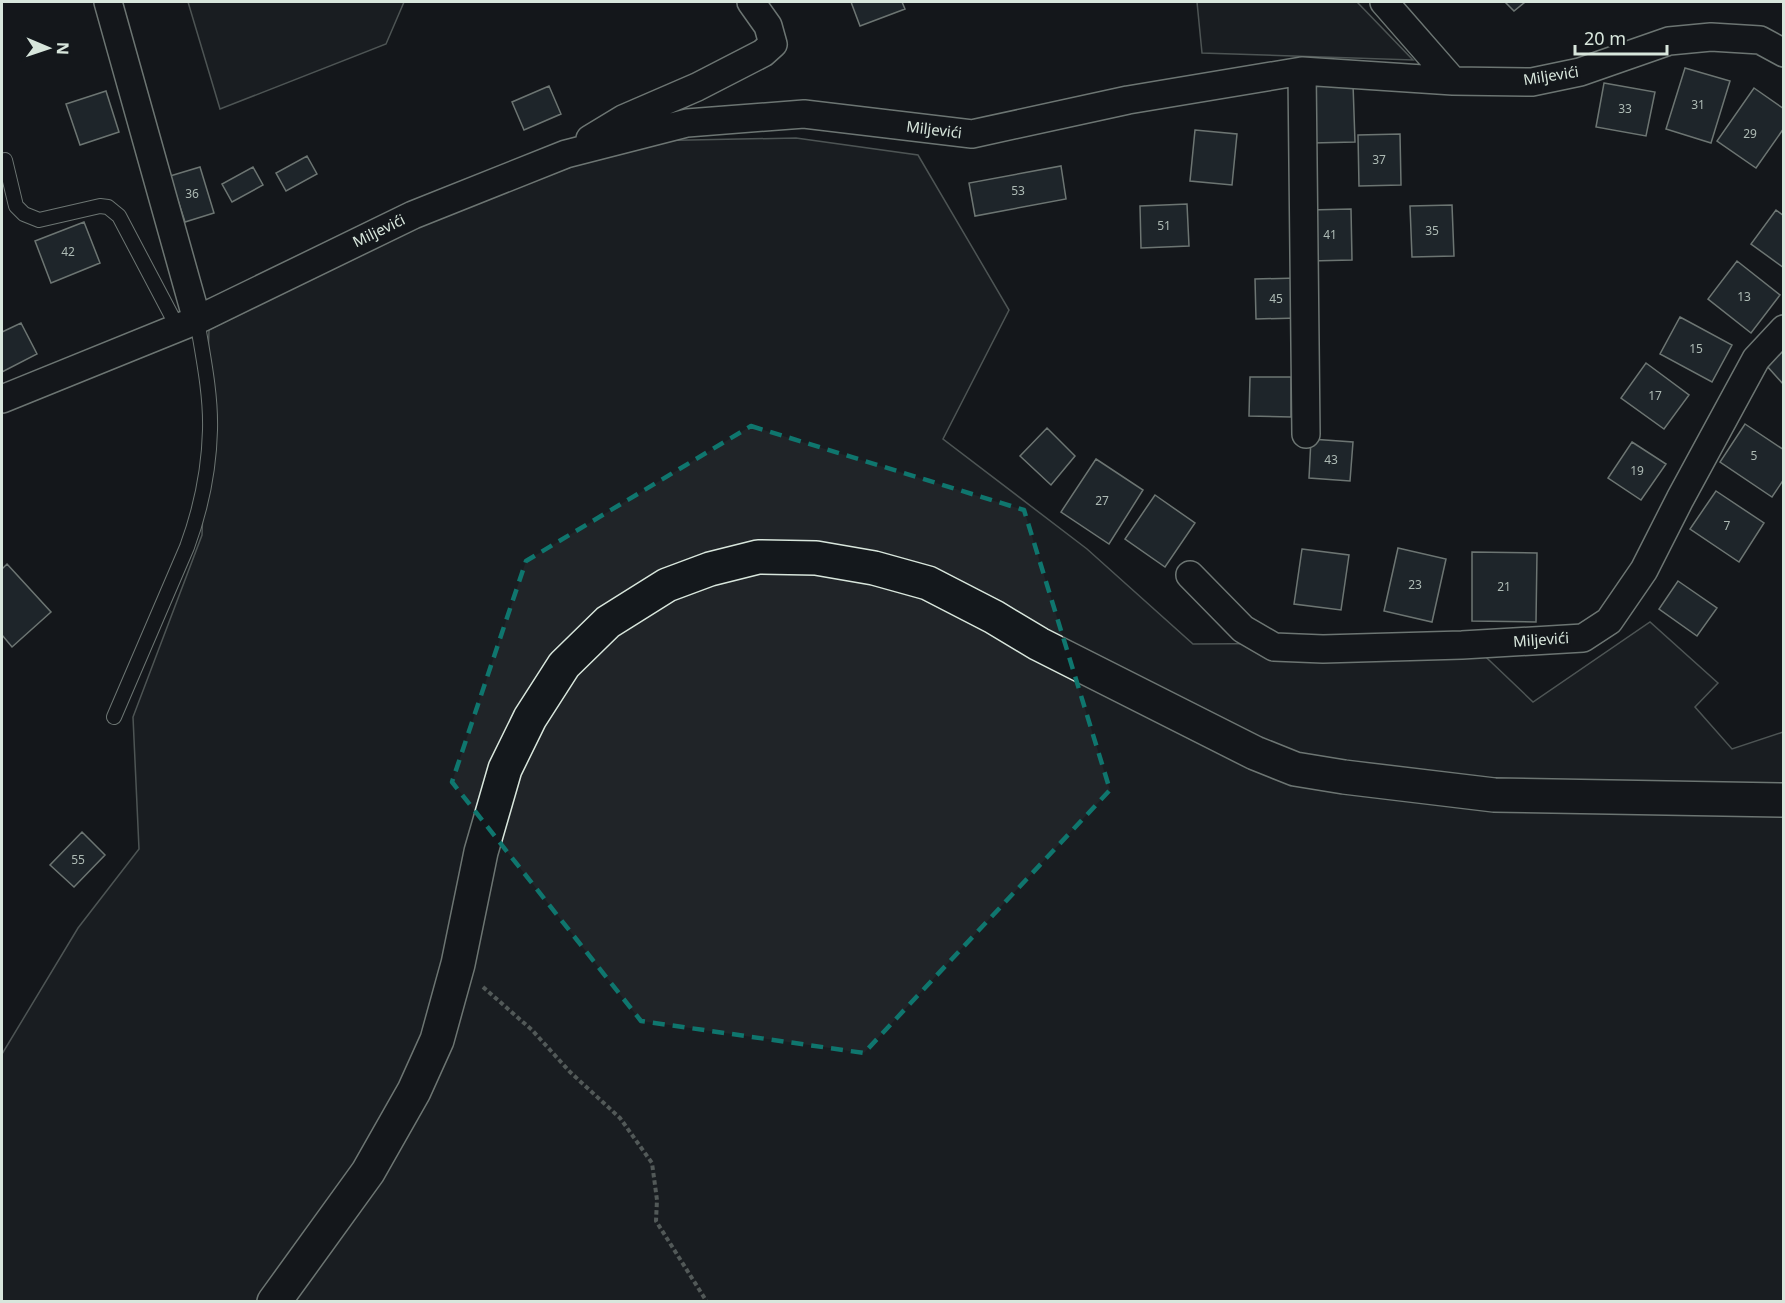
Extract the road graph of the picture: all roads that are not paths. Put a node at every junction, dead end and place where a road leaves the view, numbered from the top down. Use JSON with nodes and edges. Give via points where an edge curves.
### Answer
{"nodes":[{"id":1,"x":108,"y":2,"type":"edge"},
{"id":2,"x":752,"y":2,"type":"edge"},
{"id":3,"x":1384,"y":2,"type":"edge"},
{"id":4,"x":1784,"y":53,"type":"edge"},
{"id":5,"x":1302,"y":71,"type":"junction"},
{"id":6,"x":1453,"y":81,"type":"junction"},
{"id":7,"x":566,"y":154,"type":"junction"},
{"id":8,"x":4,"y":160,"type":"dead end"},
{"id":9,"x":188,"y":324,"type":"junction"},
{"id":10,"x":1784,"y":329,"type":"edge"},
{"id":11,"x":2,"y":399,"type":"edge"},
{"id":12,"x":1306,"y":434,"type":"dead end"},
{"id":13,"x":1190,"y":575,"type":"dead end"},
{"id":14,"x":114,"y":717,"type":"dead end"},
{"id":15,"x":1784,"y":800,"type":"edge"},
{"id":16,"x":274,"y":1302,"type":"edge"}],
"edges":[{"from":1,"to":9,"type":"street"},
{"from":2,"to":7,"type":"street","name":"Miljevići","via":[[768,26],[773,44],[763,53],[623,119]]},
{"from":3,"to":6,"type":"street"},
{"from":4,"to":6,"type":"street","name":"Miljevići","via":[[1760,40],[1711,37],[1669,41],[1580,72],[1532,82]]},
{"from":5,"to":6,"type":"street","name":"Miljevići"},
{"from":5,"to":7,"type":"street","name":"Miljevići","via":[[1128,100],[972,135],[804,114],[687,123]]},
{"from":5,"to":12,"type":"street"},
{"from":7,"to":9,"type":"street","name":"Miljevići","via":[[412,215]]},
{"from":8,"to":9,"type":"lane","via":[[16,206],[24,214],[39,220],[100,206],[119,216]]},
{"from":9,"to":11,"type":"street","name":"Miljevići"},
{"from":9,"to":14,"type":"lane","via":[[208,396],[210,429],[204,490],[187,547]]},
{"from":10,"to":13,"type":"street","name":"Miljevići","via":[[1756,359],[1644,570],[1609,621],[1583,638],[1462,645],[1274,647],[1243,629]]},
{"from":15,"to":16,"type":"main road","via":[[1494,795],[1295,768],[1255,753],[1049,650],[928,583],[816,558],[758,557],[710,569],[667,585],[608,622],[564,665],[530,718],[505,769],[481,852],[458,964],[437,1040],[414,1091],[368,1172]]}]}
